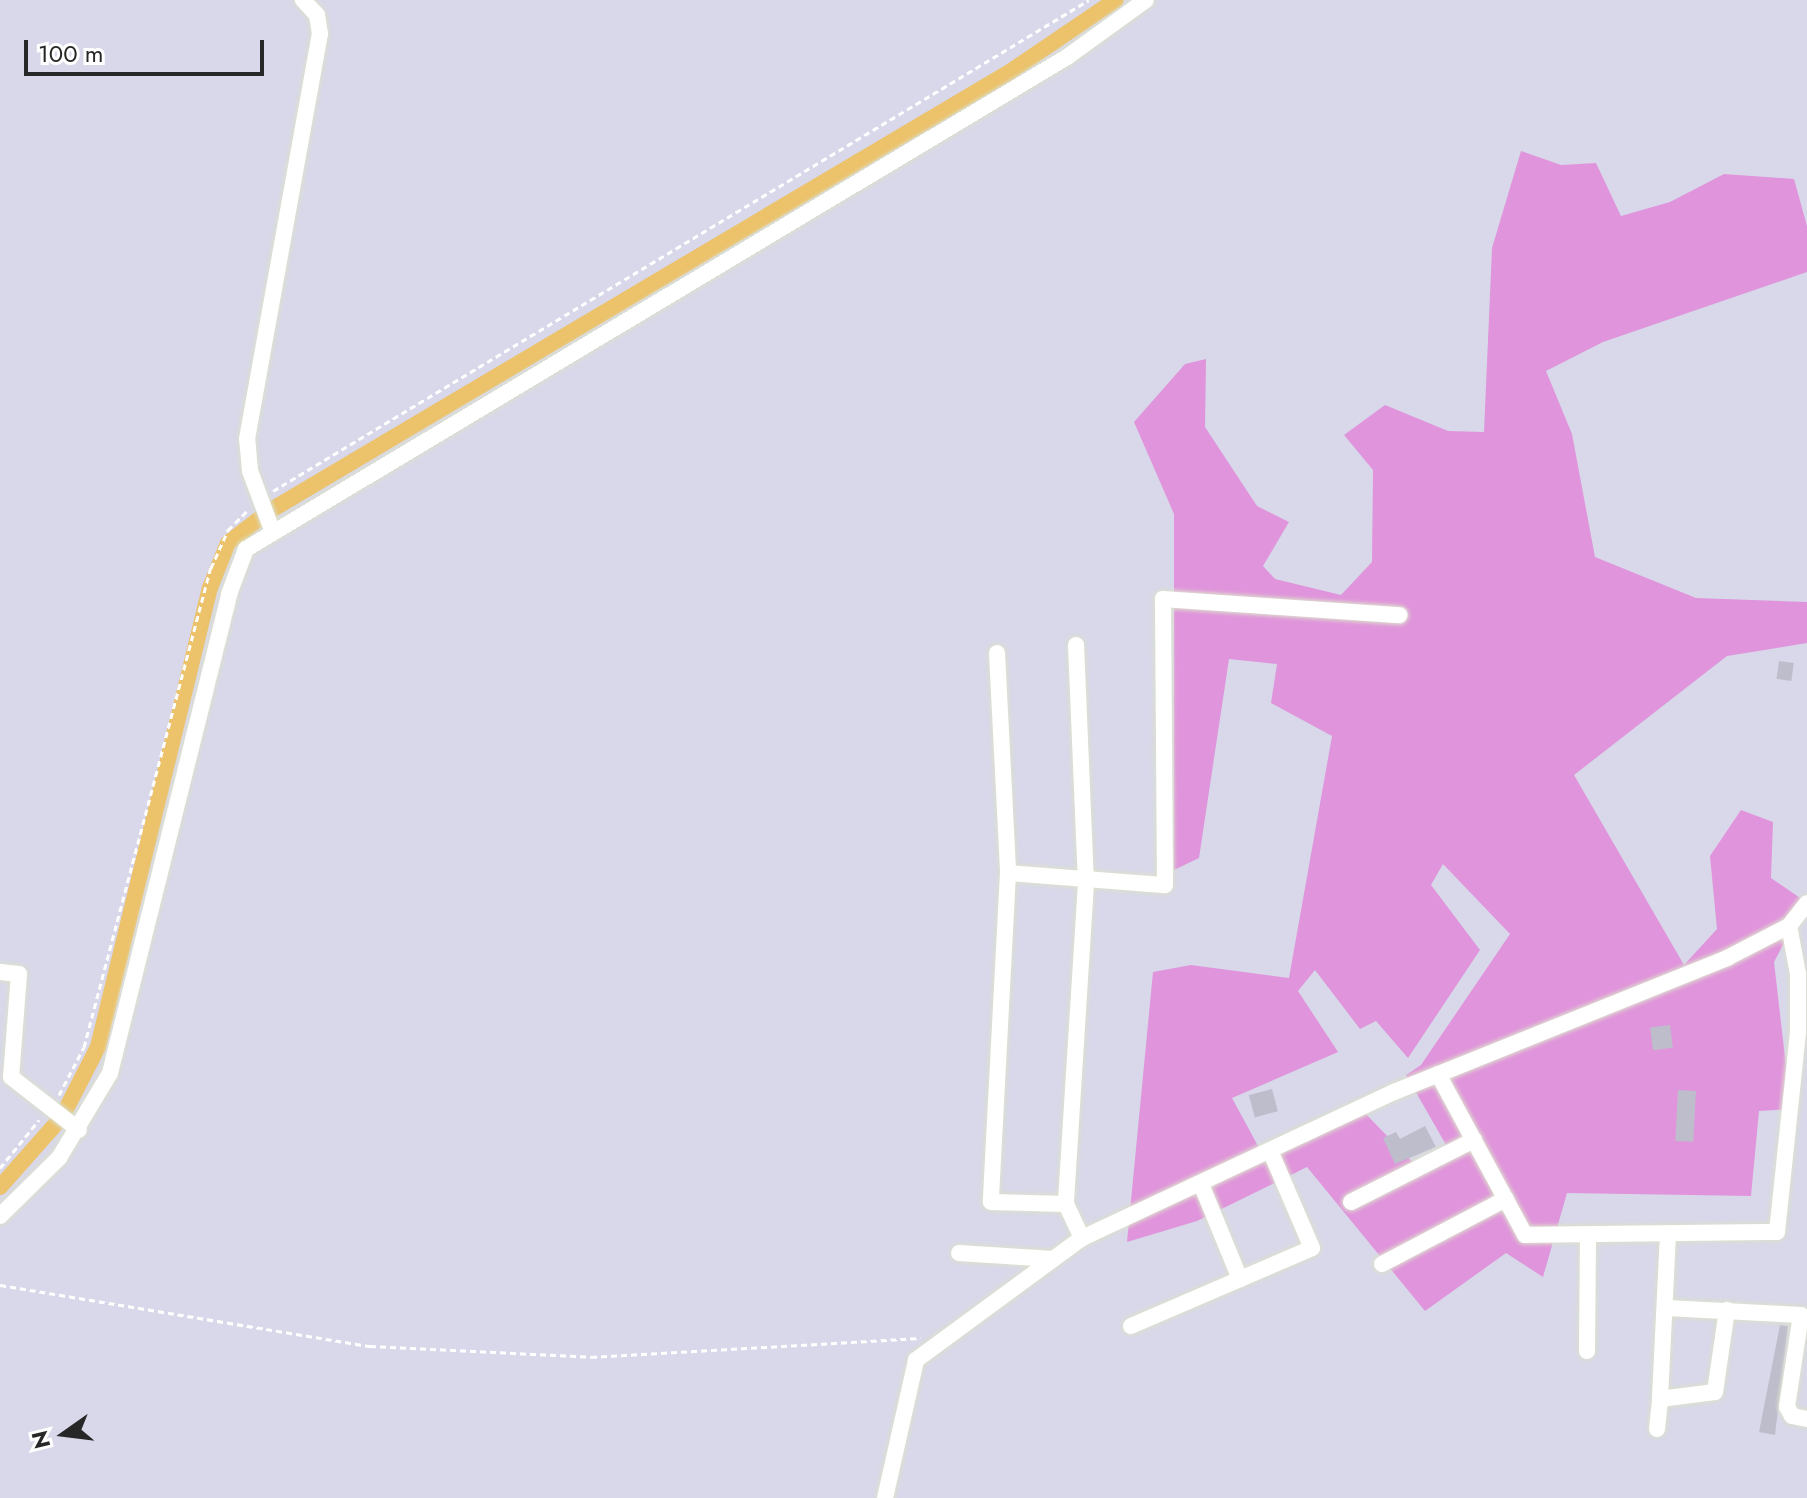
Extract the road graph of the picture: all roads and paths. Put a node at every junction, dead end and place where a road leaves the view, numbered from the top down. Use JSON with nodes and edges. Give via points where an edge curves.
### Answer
{"nodes":[{"id":1,"x":303,"y":0,"type":"edge"},
{"id":2,"x":324,"y":0,"type":"edge"},
{"id":3,"x":1089,"y":0,"type":"edge"},
{"id":4,"x":1146,"y":0,"type":"edge"},
{"id":5,"x":320,"y":34,"type":"junction"},
{"id":6,"x":259,"y":502,"type":"junction"},
{"id":7,"x":269,"y":525,"type":"junction"},
{"id":8,"x":1399,"y":615,"type":"dead end"},
{"id":9,"x":1076,"y":645,"type":"dead end"},
{"id":10,"x":997,"y":653,"type":"dead end"},
{"id":11,"x":1008,"y":873,"type":"junction"},
{"id":12,"x":1086,"y":883,"type":"junction"},
{"id":13,"x":1807,"y":903,"type":"edge"},
{"id":14,"x":1789,"y":926,"type":"junction"},
{"id":15,"x":0,"y":972,"type":"edge"},
{"id":16,"x":1802,"y":1033,"type":"edge"},
{"id":17,"x":1438,"y":1074,"type":"junction"},
{"id":18,"x":1800,"y":1097,"type":"edge"},
{"id":19,"x":63,"y":1119,"type":"junction"},
{"id":20,"x":1474,"y":1140,"type":"junction"},
{"id":21,"x":1271,"y":1153,"type":"junction"},
{"id":22,"x":0,"y":1168,"type":"edge"},
{"id":23,"x":1201,"y":1184,"type":"junction"},
{"id":24,"x":1506,"y":1199,"type":"junction"},
{"id":25,"x":1351,"y":1202,"type":"dead end"},
{"id":26,"x":1066,"y":1204,"type":"junction"},
{"id":27,"x":0,"y":1216,"type":"edge"},
{"id":28,"x":1668,"y":1234,"type":"junction"},
{"id":29,"x":1082,"y":1238,"type":"junction"},
{"id":30,"x":1588,"y":1238,"type":"junction"},
{"id":31,"x":959,"y":1253,"type":"dead end"},
{"id":32,"x":1053,"y":1259,"type":"junction"},
{"id":33,"x":1382,"y":1264,"type":"dead end"},
{"id":34,"x":1240,"y":1279,"type":"junction"},
{"id":35,"x":0,"y":1285,"type":"edge"},
{"id":36,"x":1667,"y":1308,"type":"junction"},
{"id":37,"x":1727,"y":1310,"type":"junction"},
{"id":38,"x":1131,"y":1326,"type":"dead end"},
{"id":39,"x":947,"y":1336,"type":"junction"},
{"id":40,"x":1587,"y":1351,"type":"dead end"},
{"id":41,"x":1660,"y":1399,"type":"junction"},
{"id":42,"x":1807,"y":1419,"type":"edge"},
{"id":43,"x":1657,"y":1429,"type":"dead end"},
{"id":44,"x":885,"y":1498,"type":"edge"}],
"edges":[{"from":1,"to":5,"type":"street","via":[[317,15]]},
{"from":2,"to":5,"type":"street"},
{"from":3,"to":6,"type":"path"},
{"from":4,"to":7,"type":"street","via":[[1067,57]]},
{"from":5,"to":6,"type":"street","via":[[247,439]]},
{"from":6,"to":7,"type":"street"},
{"from":6,"to":19,"type":"path","via":[[228,530],[211,568]]},
{"from":7,"to":19,"type":"street","via":[[246,549],[236,571],[123,1036]]},
{"from":8,"to":12,"type":"street","via":[[1163,599],[1165,885]]},
{"from":9,"to":12,"type":"street"},
{"from":10,"to":11,"type":"street"},
{"from":11,"to":12,"type":"street"},
{"from":11,"to":26,"type":"street","via":[[991,1202]]},
{"from":12,"to":26,"type":"street"},
{"from":13,"to":14,"type":"street"},
{"from":14,"to":16,"type":"street"},
{"from":14,"to":17,"type":"street","via":[[1625,1002]]},
{"from":15,"to":19,"type":"street","via":[[19,974],[11,1077]]},
{"from":16,"to":18,"type":"street"},
{"from":17,"to":20,"type":"street"},
{"from":17,"to":21,"type":"street"},
{"from":18,"to":28,"type":"street","via":[[1777,1232]]},
{"from":19,"to":22,"type":"path"},
{"from":19,"to":27,"type":"street","via":[[47,1173]]},
{"from":20,"to":24,"type":"street"},
{"from":20,"to":25,"type":"street"},
{"from":21,"to":23,"type":"street"},
{"from":21,"to":34,"type":"street","via":[[1312,1248]]},
{"from":23,"to":29,"type":"street"},
{"from":23,"to":34,"type":"street"},
{"from":24,"to":30,"type":"street","via":[[1525,1235]]},
{"from":24,"to":33,"type":"street"},
{"from":26,"to":29,"type":"street"},
{"from":28,"to":30,"type":"street"},
{"from":28,"to":36,"type":"street"},
{"from":29,"to":32,"type":"street"},
{"from":30,"to":40,"type":"street"},
{"from":31,"to":32,"type":"street"},
{"from":32,"to":39,"type":"street"},
{"from":34,"to":38,"type":"street"},
{"from":35,"to":39,"type":"path","via":[[370,1346],[591,1357]]},
{"from":36,"to":37,"type":"street"},
{"from":36,"to":41,"type":"street"},
{"from":37,"to":41,"type":"street","via":[[1715,1392]]},
{"from":37,"to":42,"type":"street","via":[[1804,1317],[1787,1407],[1792,1416]]},
{"from":39,"to":44,"type":"street","via":[[911,1370]]},
{"from":41,"to":43,"type":"street"}]}
